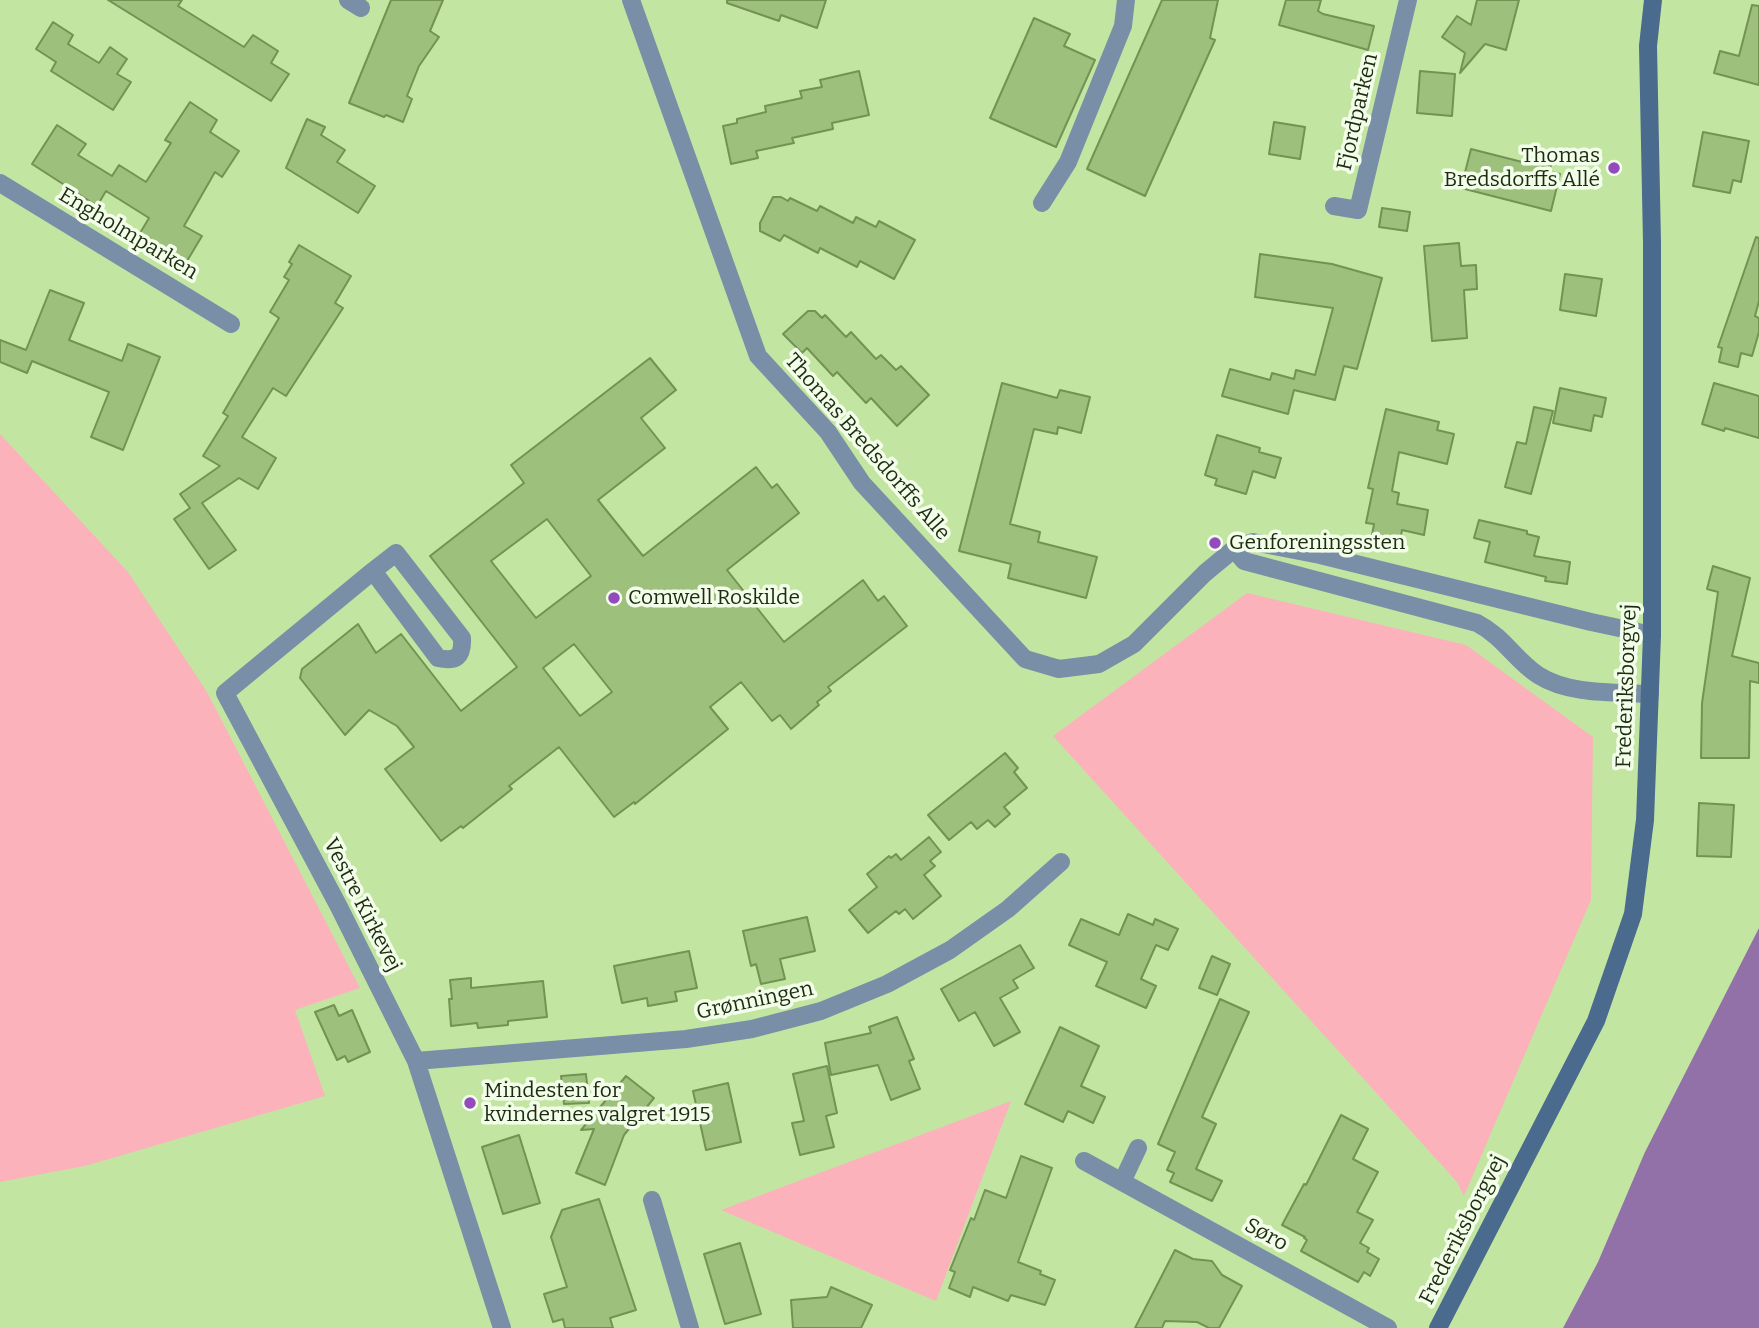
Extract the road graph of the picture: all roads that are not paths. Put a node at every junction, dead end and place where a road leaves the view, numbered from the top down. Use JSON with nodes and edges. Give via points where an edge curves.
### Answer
{"nodes":[{"id":1,"x":631,"y":0,"type":"edge"},
{"id":2,"x":1126,"y":0,"type":"edge"},
{"id":3,"x":1408,"y":0,"type":"edge"},
{"id":4,"x":1653,"y":0,"type":"edge"},
{"id":5,"x":0,"y":183,"type":"edge"},
{"id":6,"x":1042,"y":203,"type":"dead end"},
{"id":7,"x":1334,"y":206,"type":"dead end"},
{"id":8,"x":231,"y":324,"type":"dead end"},
{"id":9,"x":1234,"y":549,"type":"junction"},
{"id":10,"x":373,"y":571,"type":"junction"},
{"id":11,"x":1652,"y":635,"type":"junction"},
{"id":12,"x":1650,"y":694,"type":"junction"},
{"id":13,"x":1061,"y":862,"type":"dead end"},
{"id":14,"x":416,"y":1061,"type":"junction"},
{"id":15,"x":1138,"y":1147,"type":"dead end"},
{"id":16,"x":1084,"y":1161,"type":"dead end"},
{"id":17,"x":1122,"y":1182,"type":"junction"},
{"id":18,"x":652,"y":1200,"type":"dead end"},
{"id":19,"x":502,"y":1328,"type":"edge"},
{"id":20,"x":690,"y":1328,"type":"edge"},
{"id":21,"x":1388,"y":1328,"type":"edge"},
{"id":22,"x":1438,"y":1328,"type":"edge"}],
"edges":[{"from":1,"to":9,"type":"street","name":"Thomas Bredsdorffs Alle","via":[[758,356],[828,432],[862,483],[1025,659],[1059,669],[1099,664],[1134,644]]},
{"from":2,"to":6,"type":"street","via":[[1123,26],[1068,162]]},
{"from":3,"to":7,"type":"street","name":"Fjordparken","via":[[1358,211]]},
{"from":4,"to":11,"type":"street","name":"Frederiksborgvej","via":[[1648,46]]},
{"from":5,"to":8,"type":"street","name":"Engholmparken"},
{"from":9,"to":11,"type":"street","via":[[1266,543]]},
{"from":9,"to":12,"type":"street","via":[[1244,561],[1477,622],[1493,631],[1538,675],[1561,685]]},
{"from":10,"to":10,"type":"street","name":"Vestre Kirkevej","via":[[396,553],[462,638],[458,657],[438,658]]},
{"from":10,"to":14,"type":"street","name":"Vestre Kirkevej","via":[[225,693]]},
{"from":11,"to":12,"type":"street","name":"Frederiksborgvej"},
{"from":12,"to":22,"type":"street","name":"Frederiksborgvej","via":[[1645,820],[1633,914],[1596,1021]]},
{"from":13,"to":14,"type":"street","name":"Grønningen","via":[[1008,909],[950,950],[887,984],[821,1011],[752,1029],[686,1039]]},
{"from":14,"to":19,"type":"street","name":"Vestre Kirkevej"},
{"from":15,"to":17,"type":"street"},
{"from":16,"to":17,"type":"street","name":"Søro"},
{"from":17,"to":21,"type":"street","name":"Søro"},
{"from":18,"to":20,"type":"street"}]}
